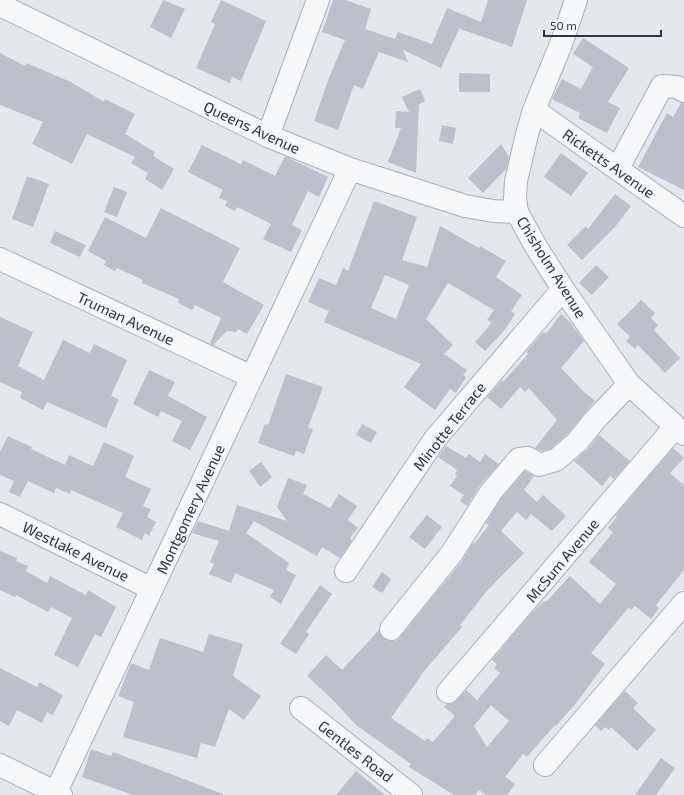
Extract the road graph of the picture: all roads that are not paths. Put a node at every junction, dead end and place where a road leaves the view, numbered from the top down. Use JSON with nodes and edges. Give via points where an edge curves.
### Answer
{"nodes":[{"id":1,"x":318,"y":0,"type":"edge"},
{"id":2,"x":576,"y":0,"type":"edge"},
{"id":3,"x":0,"y":4,"type":"edge"},
{"id":4,"x":684,"y":91,"type":"edge"},
{"id":5,"x":534,"y":110,"type":"junction"},
{"id":6,"x":268,"y":136,"type":"junction"},
{"id":7,"x":618,"y":168,"type":"junction"},
{"id":8,"x":350,"y":170,"type":"junction"},
{"id":9,"x":517,"y":212,"type":"junction"},
{"id":10,"x":684,"y":216,"type":"edge"},
{"id":11,"x":0,"y":259,"type":"edge"},
{"id":12,"x":563,"y":289,"type":"junction"},
{"id":13,"x":252,"y":377,"type":"junction"},
{"id":14,"x":629,"y":384,"type":"junction"},
{"id":15,"x":679,"y":430,"type":"edge"},
{"id":16,"x":0,"y":514,"type":"edge"},
{"id":17,"x":346,"y":571,"type":"dead end"},
{"id":18,"x":152,"y":589,"type":"junction"},
{"id":19,"x":684,"y":604,"type":"edge"},
{"id":20,"x":391,"y":629,"type":"dead end"},
{"id":21,"x":448,"y":692,"type":"dead end"},
{"id":22,"x":301,"y":708,"type":"dead end"},
{"id":23,"x":0,"y":765,"type":"edge"},
{"id":24,"x":545,"y":765,"type":"dead end"},
{"id":25,"x":58,"y":794,"type":"edge"},
{"id":26,"x":411,"y":795,"type":"edge"}],
"edges":[{"from":1,"to":6,"type":"street"},
{"from":2,"to":5,"type":"street","name":"Chisholm Avenue"},
{"from":3,"to":6,"type":"street","name":"Queens Avenue"},
{"from":4,"to":7,"type":"street","via":[[677,87],[662,86]]},
{"from":5,"to":7,"type":"street","name":"Ricketts Avenue"},
{"from":5,"to":9,"type":"street","name":"Chisholm Avenue","via":[[516,181]]},
{"from":6,"to":8,"type":"street","name":"Queens Avenue"},
{"from":7,"to":10,"type":"street","name":"Ricketts Avenue"},
{"from":8,"to":9,"type":"street","name":"Queens Avenue","via":[[465,206]]},
{"from":8,"to":13,"type":"street","name":"Montgomery Avenue"},
{"from":9,"to":12,"type":"street","name":"Chisholm Avenue"},
{"from":11,"to":13,"type":"street","name":"Truman Avenue"},
{"from":12,"to":14,"type":"street","name":"Chisholm Avenue"},
{"from":12,"to":17,"type":"street","name":"Minotte Terrace","via":[[435,439]]},
{"from":13,"to":18,"type":"street","name":"Montgomery Avenue"},
{"from":14,"to":15,"type":"street","name":"Chisholm Avenue"},
{"from":14,"to":20,"type":"street","via":[[577,442],[556,460],[539,465],[528,458],[519,459],[491,492],[452,553]]},
{"from":15,"to":21,"type":"street","name":"McSum Avenue"},
{"from":16,"to":18,"type":"street","name":"Westlake Avenue"},
{"from":18,"to":25,"type":"street","name":"Montgomery Avenue"},
{"from":19,"to":24,"type":"street"},
{"from":22,"to":26,"type":"street","name":"Gentles Road"},
{"from":23,"to":25,"type":"street","name":"Montgomery Avenue"}]}
